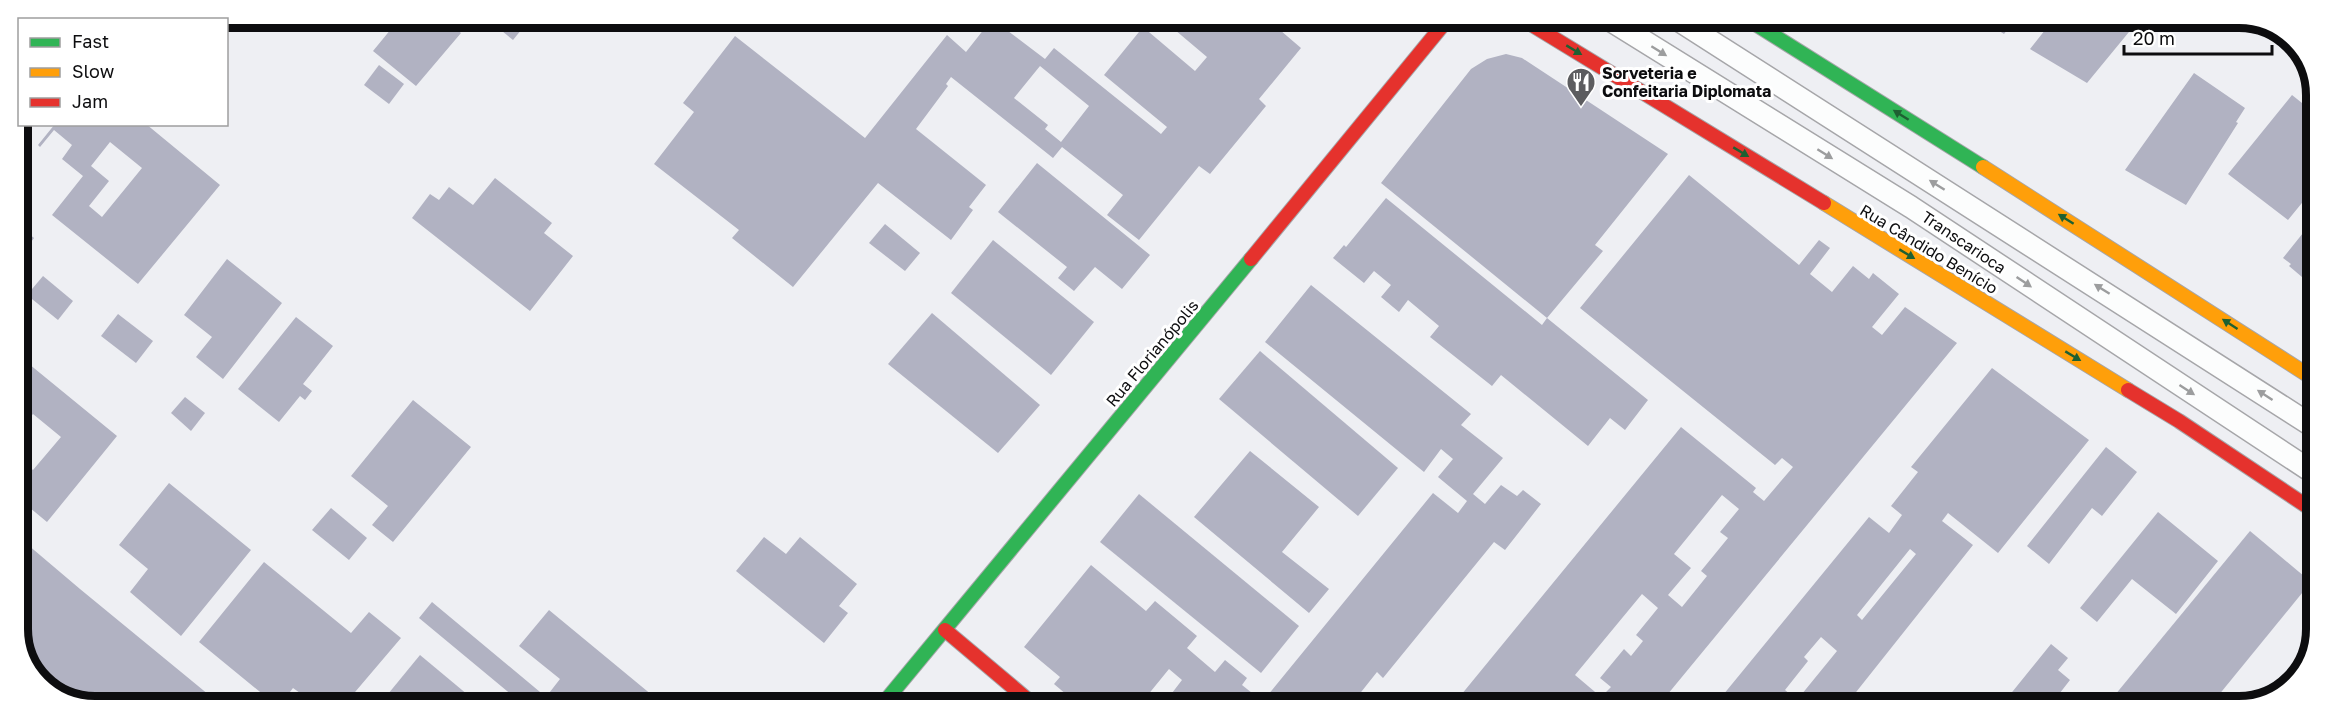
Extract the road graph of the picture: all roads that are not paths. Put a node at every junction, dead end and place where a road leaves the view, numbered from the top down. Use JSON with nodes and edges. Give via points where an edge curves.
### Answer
{"nodes":[{"id":1,"x":1441,"y":28,"type":"edge"},
{"id":2,"x":1537,"y":28,"type":"edge"},
{"id":3,"x":1623,"y":28,"type":"edge"},
{"id":4,"x":1691,"y":28,"type":"edge"},
{"id":5,"x":1762,"y":28,"type":"edge"},
{"id":6,"x":2306,"y":373,"type":"edge"},
{"id":7,"x":2306,"y":422,"type":"edge"},
{"id":8,"x":2306,"y":468,"type":"edge"},
{"id":9,"x":2306,"y":506,"type":"edge"},
{"id":10,"x":945,"y":630,"type":"junction"},
{"id":11,"x":890,"y":696,"type":"edge"},
{"id":12,"x":1023,"y":696,"type":"edge"}],
"edges":[{"from":1,"to":10,"type":"main road","name":"Rua Florianópolis"},
{"from":2,"to":9,"type":"main road","name":"Rua Cândido Benício","one_way":true,"via":[[2179,421]]},
{"from":3,"to":8,"type":"lane","name":"Transcarioca","one_way":true,"via":[[1911,207]]},
{"from":7,"to":4,"type":"lane","name":"Transcarioca","one_way":true},
{"from":6,"to":5,"type":"main road","one_way":true},
{"from":10,"to":11,"type":"main road","name":"Rua Florianópolis"},
{"from":10,"to":12,"type":"main road"}]}
